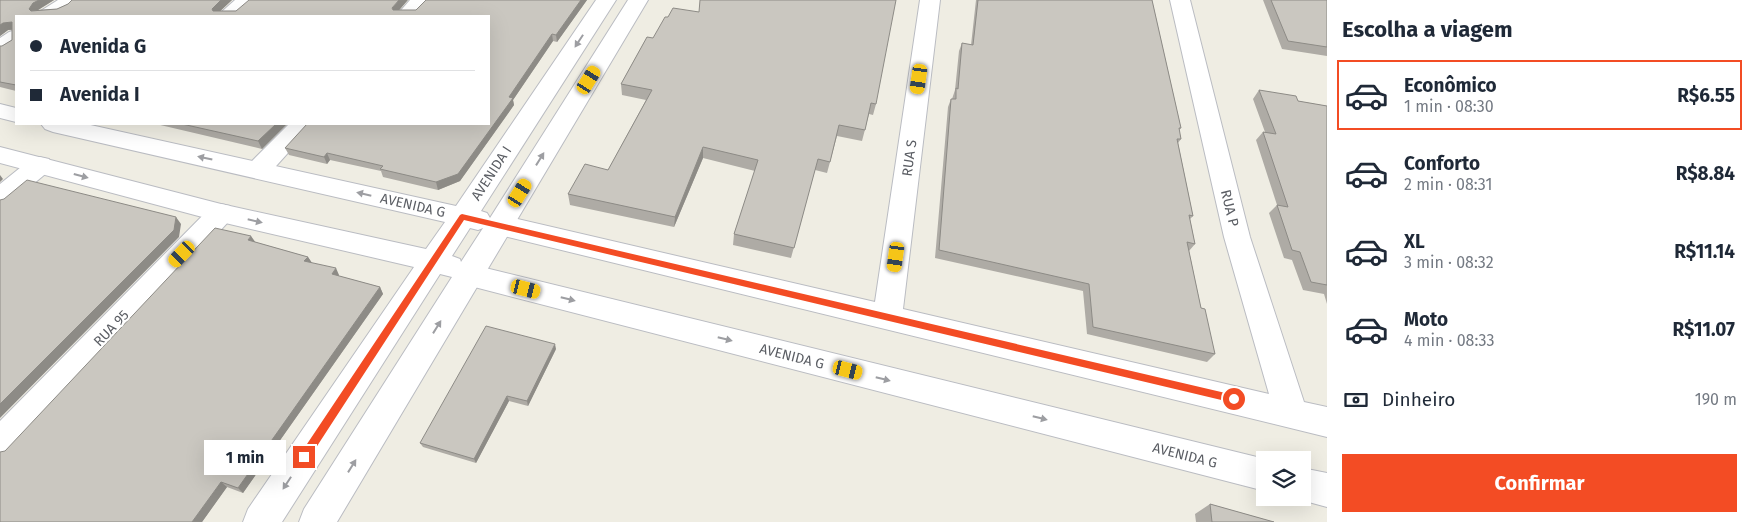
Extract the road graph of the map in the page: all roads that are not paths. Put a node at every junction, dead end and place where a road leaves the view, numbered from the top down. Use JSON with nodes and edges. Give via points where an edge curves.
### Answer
{"nodes":[{"id":1,"x":71,"y":0,"type":"edge"},
{"id":2,"x":247,"y":0,"type":"edge"},
{"id":3,"x":421,"y":0,"type":"edge"},
{"id":4,"x":606,"y":0,"type":"edge"},
{"id":5,"x":638,"y":0,"type":"edge"},
{"id":6,"x":930,"y":0,"type":"edge"},
{"id":7,"x":1180,"y":0,"type":"edge"},
{"id":8,"x":48,"y":15,"type":"edge"},
{"id":9,"x":228,"y":15,"type":"edge"},
{"id":10,"x":407,"y":15,"type":"edge"},
{"id":11,"x":15,"y":37,"type":"edge"},
{"id":12,"x":0,"y":47,"type":"edge"},
{"id":13,"x":0,"y":111,"type":"edge"},
{"id":14,"x":15,"y":115,"type":"edge"},
{"id":15,"x":62,"y":125,"type":"edge"},
{"id":16,"x":301,"y":125,"type":"edge"},
{"id":17,"x":90,"y":128,"type":"edge"},
{"id":18,"x":0,"y":155,"type":"edge"},
{"id":19,"x":40,"y":166,"type":"junction"},
{"id":20,"x":259,"y":169,"type":"junction"},
{"id":21,"x":0,"y":198,"type":"edge"},
{"id":22,"x":221,"y":213,"type":"junction"},
{"id":23,"x":462,"y":217,"type":"junction"},
{"id":24,"x":500,"y":225,"type":"junction"},
{"id":25,"x":434,"y":261,"type":"junction"},
{"id":26,"x":469,"y":275,"type":"junction"},
{"id":27,"x":888,"y":316,"type":"junction"},
{"id":28,"x":1291,"y":413,"type":"junction"},
{"id":29,"x":1327,"y":422,"type":"edge"},
{"id":30,"x":0,"y":444,"type":"edge"},
{"id":31,"x":1256,"y":473,"type":"edge"},
{"id":32,"x":1311,"y":486,"type":"edge"},
{"id":33,"x":1327,"y":490,"type":"edge"},
{"id":34,"x":261,"y":522,"type":"edge"},
{"id":35,"x":317,"y":522,"type":"edge"}],
"edges":[{"from":1,"to":8,"type":"street"},
{"from":2,"to":9,"type":"street"},
{"from":3,"to":10,"type":"street"},
{"from":4,"to":23,"type":"street","name":"AVENIDA I","one_way":true},
{"from":24,"to":5,"type":"street","one_way":true},
{"from":6,"to":27,"type":"street","name":"RUA S"},
{"from":7,"to":28,"type":"street","name":"RUA P","via":[[1237,237]]},
{"from":11,"to":12,"type":"street"},
{"from":13,"to":14,"type":"street"},
{"from":15,"to":17,"type":"street","name":"AVENIDA G"},
{"from":16,"to":20,"type":"street"},
{"from":20,"to":17,"type":"street","name":"AVENIDA G","one_way":true},
{"from":18,"to":19,"type":"street","name":"AVENIDA G"},
{"from":19,"to":21,"type":"street"},
{"from":19,"to":22,"type":"street","name":"AVENIDA G","one_way":true},
{"from":23,"to":20,"type":"street","name":"AVENIDA G","one_way":true},
{"from":22,"to":25,"type":"street","name":"AVENIDA G","one_way":true},
{"from":22,"to":30,"type":"street","name":"RUA 95"},
{"from":23,"to":24,"type":"street","name":"AVENIDA G"},
{"from":23,"to":25,"type":"street","name":"AVENIDA I"},
{"from":24,"to":26,"type":"street"},
{"from":24,"to":27,"type":"street","name":"AVENIDA G"},
{"from":25,"to":26,"type":"street","name":"AVENIDA G"},
{"from":25,"to":34,"type":"street","name":"AVENIDA I","one_way":true},
{"from":26,"to":31,"type":"street","name":"AVENIDA G","one_way":true},
{"from":35,"to":26,"type":"street","one_way":true},
{"from":27,"to":28,"type":"street","name":"AVENIDA G"},
{"from":28,"to":29,"type":"street","name":"AVENIDA G"},
{"from":32,"to":33,"type":"street"}]}
